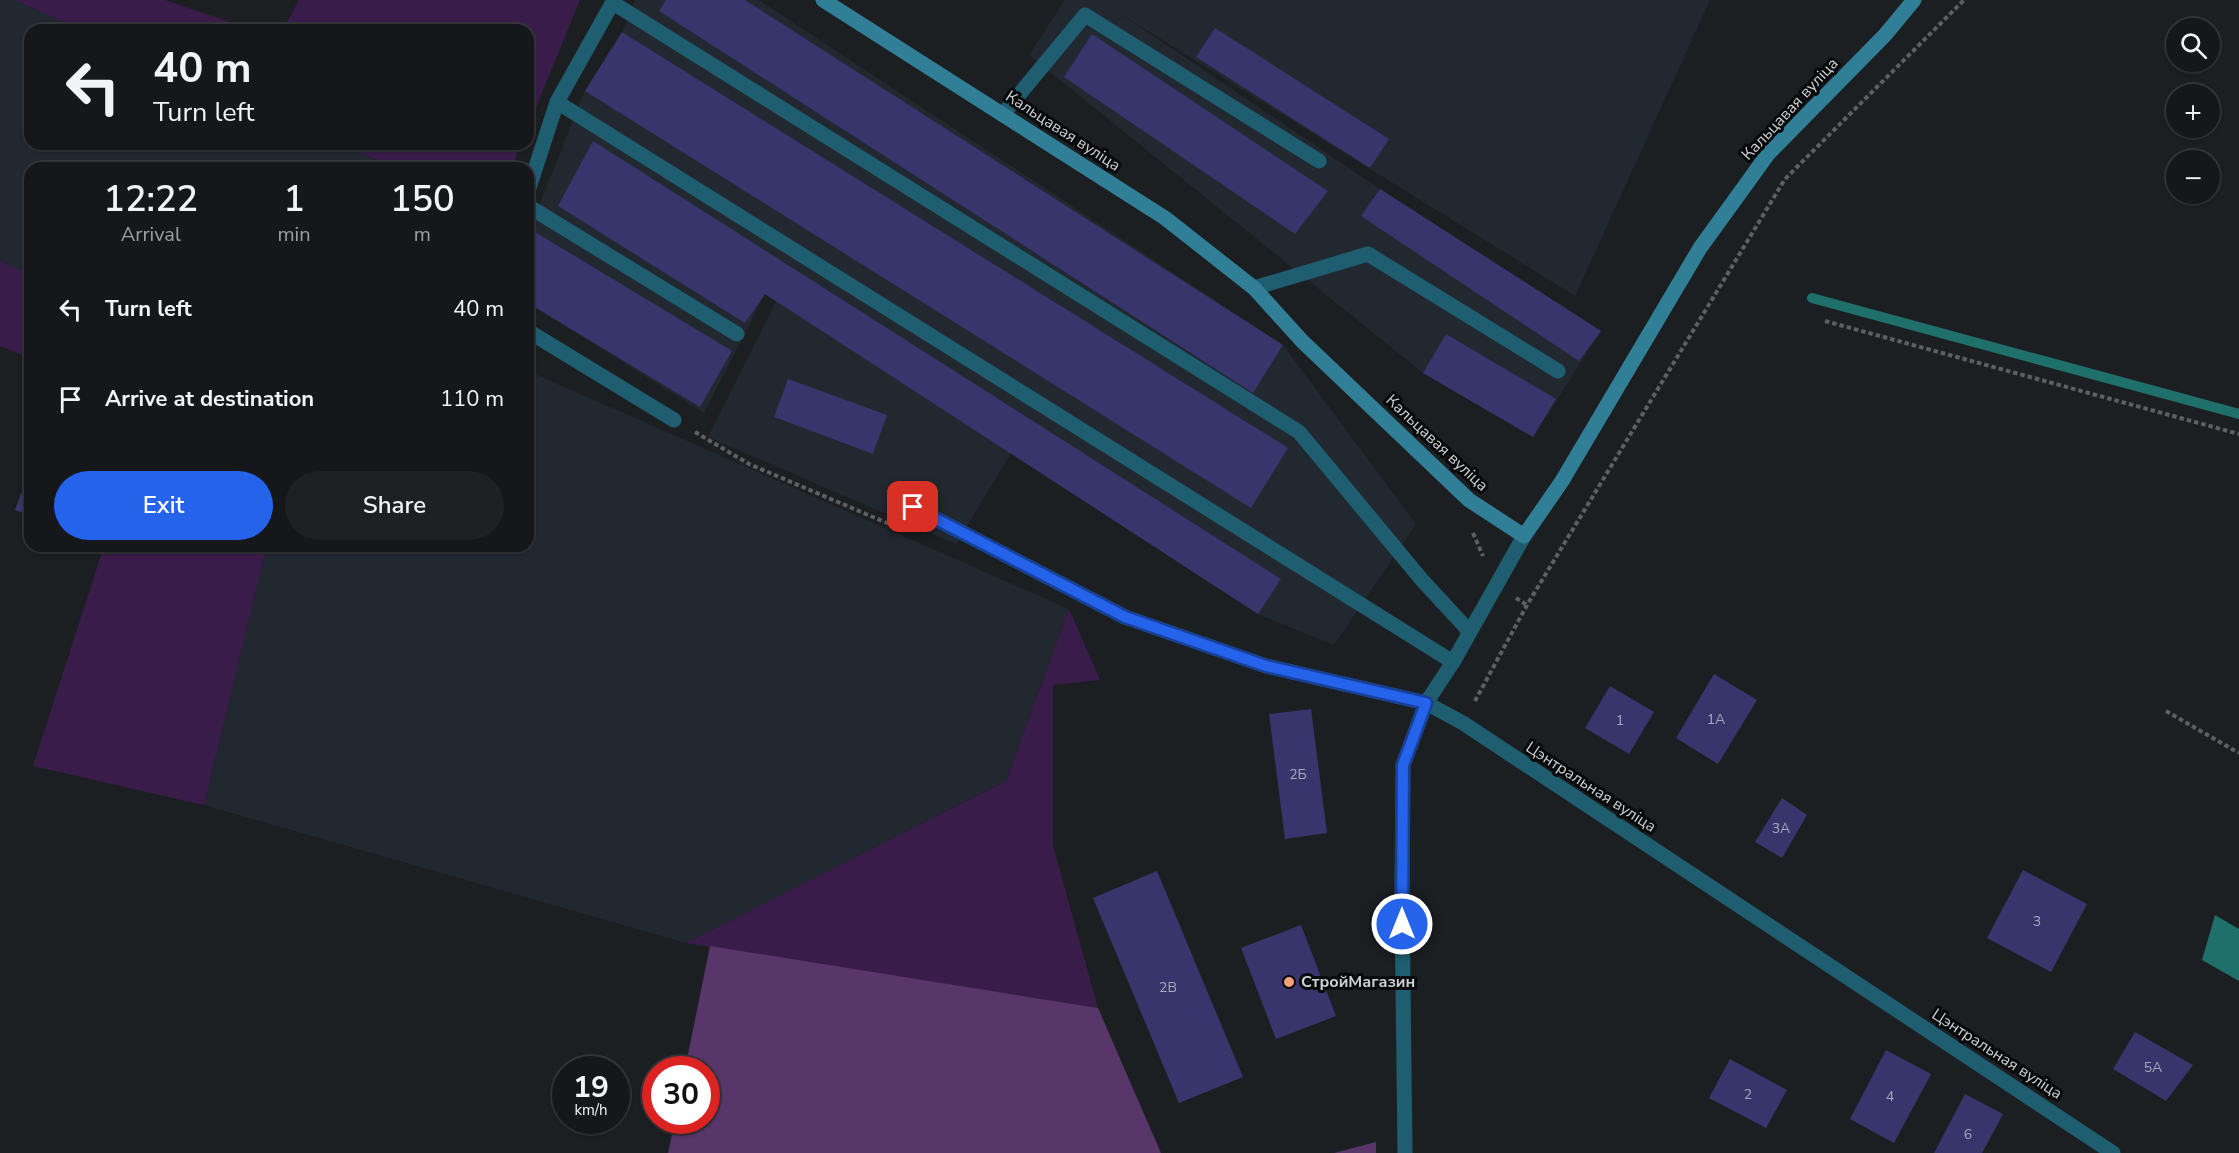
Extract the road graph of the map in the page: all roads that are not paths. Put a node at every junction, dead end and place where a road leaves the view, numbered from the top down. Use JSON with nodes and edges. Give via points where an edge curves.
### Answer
{"nodes":[{"id":1,"x":823,"y":0,"type":"edge"},
{"id":2,"x":1914,"y":0,"type":"edge"},
{"id":3,"x":614,"y":2,"type":"edge"},
{"id":4,"x":557,"y":102,"type":"junction"},
{"id":5,"x":1003,"y":114,"type":"junction"},
{"id":6,"x":1319,"y":161,"type":"dead end"},
{"id":7,"x":534,"y":173,"type":"edge"},
{"id":8,"x":534,"y":210,"type":"edge"},
{"id":9,"x":1254,"y":288,"type":"junction"},
{"id":10,"x":737,"y":334,"type":"dead end"},
{"id":11,"x":534,"y":335,"type":"edge"},
{"id":12,"x":1558,"y":370,"type":"dead end"},
{"id":13,"x":674,"y":420,"type":"road end"},
{"id":14,"x":913,"y":507,"type":"dead end"},
{"id":15,"x":1524,"y":536,"type":"junction"},
{"id":16,"x":1470,"y":632,"type":"junction"},
{"id":17,"x":1453,"y":662,"type":"junction"},
{"id":18,"x":1426,"y":703,"type":"junction"},
{"id":19,"x":1405,"y":1153,"type":"edge"},
{"id":20,"x":2114,"y":1153,"type":"edge"}],
"edges":[{"from":1,"to":5,"type":"street","name":"Кальцавая вуліца"},
{"from":2,"to":15,"type":"street","name":"Кальцавая вуліца","via":[[1761,163],[1700,248],[1562,481]]},
{"from":3,"to":4,"type":"street"},
{"from":3,"to":16,"type":"street","via":[[1299,432]]},
{"from":4,"to":7,"type":"street"},
{"from":4,"to":17,"type":"street"},
{"from":5,"to":6,"type":"street","via":[[1085,15]]},
{"from":5,"to":9,"type":"street","name":"Кальцавая вуліца","via":[[1165,218]]},
{"from":8,"to":10,"type":"street"},
{"from":9,"to":12,"type":"street","via":[[1368,254]]},
{"from":9,"to":15,"type":"street","name":"Кальцавая вуліца","via":[[1302,341],[1469,500]]},
{"from":11,"to":13,"type":"street"},
{"from":14,"to":18,"type":"street","name":"Цэнтральная вуліца","via":[[1125,617],[1266,666]]},
{"from":15,"to":16,"type":"street"},
{"from":16,"to":17,"type":"street"},
{"from":17,"to":18,"type":"street"},
{"from":18,"to":19,"type":"street","via":[[1403,765]]},
{"from":18,"to":20,"type":"street","name":"Цэнтральная вуліца","via":[[1463,723]]}]}
